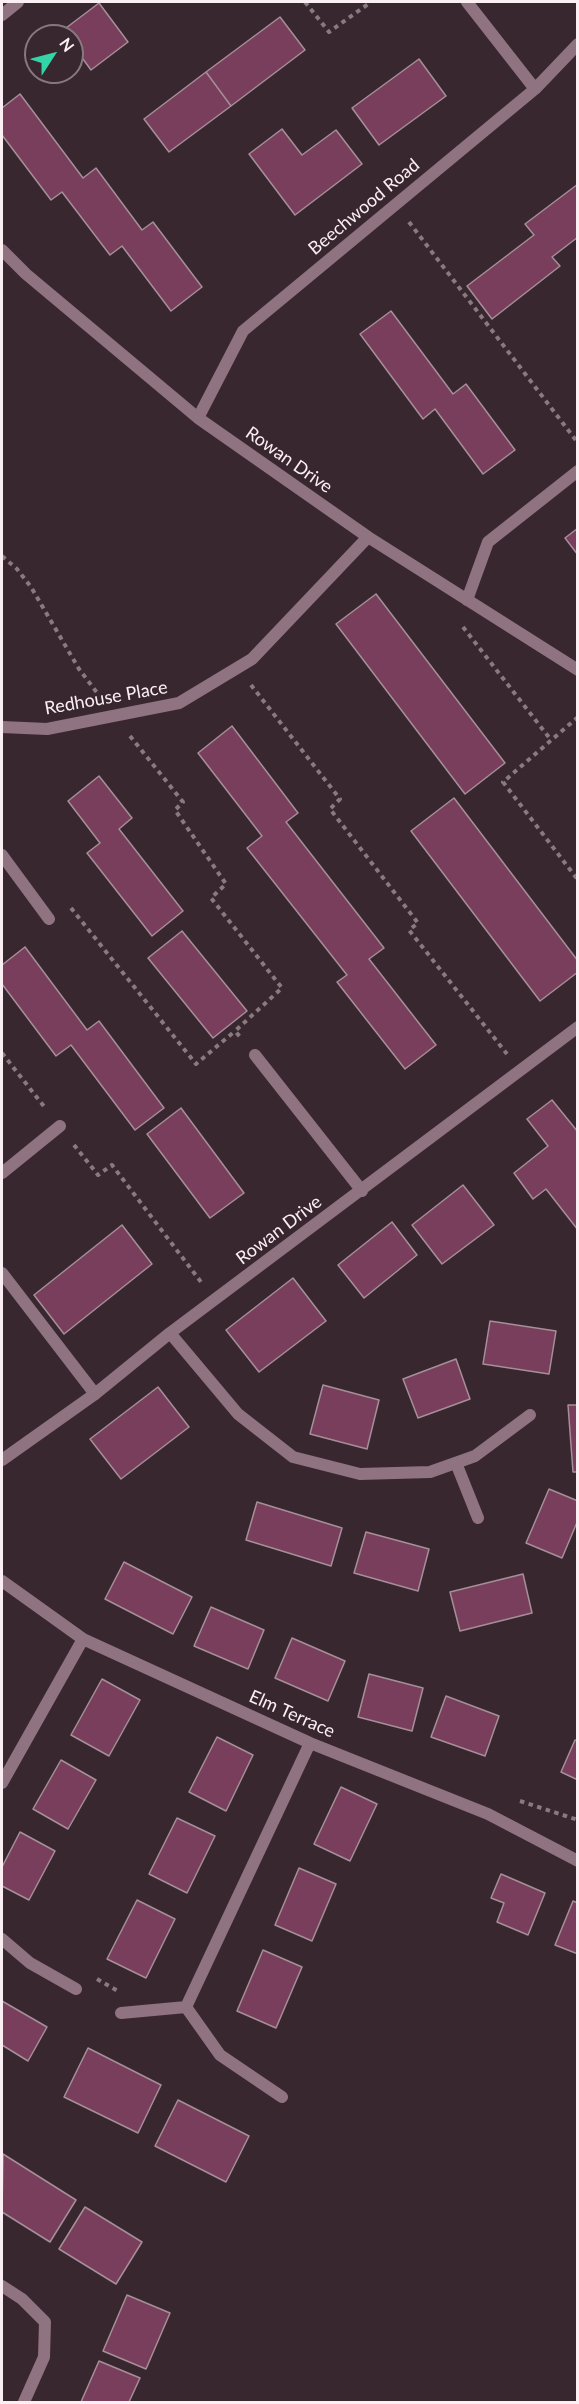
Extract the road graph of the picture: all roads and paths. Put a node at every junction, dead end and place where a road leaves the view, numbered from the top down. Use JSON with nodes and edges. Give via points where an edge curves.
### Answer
{"nodes":[{"id":1,"x":18,"y":2,"type":"edge"},
{"id":2,"x":305,"y":2,"type":"edge"},
{"id":3,"x":371,"y":2,"type":"edge"},
{"id":4,"x":467,"y":2,"type":"edge"},
{"id":5,"x":2,"y":15,"type":"edge"},
{"id":6,"x":578,"y":44,"type":"edge"},
{"id":7,"x":535,"y":89,"type":"junction"},
{"id":8,"x":396,"y":204,"type":"junction"},
{"id":9,"x":2,"y":250,"type":"edge"},
{"id":10,"x":198,"y":418,"type":"junction"},
{"id":11,"x":578,"y":443,"type":"edge"},
{"id":12,"x":578,"y":471,"type":"edge"},
{"id":13,"x":368,"y":537,"type":"junction"},
{"id":14,"x":2,"y":556,"type":"edge"},
{"id":15,"x":467,"y":600,"type":"junction"},
{"id":16,"x":456,"y":617,"type":"dead end"},
{"id":17,"x":237,"y":668,"type":"junction"},
{"id":18,"x":578,"y":670,"type":"edge"},
{"id":19,"x":114,"y":716,"type":"junction"},
{"id":20,"x":578,"y":717,"type":"edge"},
{"id":21,"x":2,"y":727,"type":"edge"},
{"id":22,"x":551,"y":740,"type":"junction"},
{"id":23,"x":2,"y":855,"type":"edge"},
{"id":24,"x":578,"y":880,"type":"edge"},
{"id":25,"x":49,"y":919,"type":"joint"},
{"id":26,"x":578,"y":1027,"type":"edge"},
{"id":27,"x":235,"y":1031,"type":"junction"},
{"id":28,"x":2,"y":1053,"type":"edge"},
{"id":29,"x":255,"y":1055,"type":"joint"},
{"id":30,"x":520,"y":1070,"type":"junction"},
{"id":31,"x":60,"y":1126,"type":"junction"},
{"id":32,"x":2,"y":1173,"type":"edge"},
{"id":33,"x":362,"y":1191,"type":"junction"},
{"id":34,"x":2,"y":1274,"type":"edge"},
{"id":35,"x":215,"y":1300,"type":"junction"},
{"id":36,"x":170,"y":1333,"type":"junction"},
{"id":37,"x":95,"y":1394,"type":"junction"},
{"id":38,"x":530,"y":1415,"type":"dead end"},
{"id":39,"x":2,"y":1460,"type":"edge"},
{"id":40,"x":456,"y":1462,"type":"junction"},
{"id":41,"x":478,"y":1518,"type":"dead end"},
{"id":42,"x":2,"y":1581,"type":"edge"},
{"id":43,"x":83,"y":1639,"type":"junction"},
{"id":44,"x":310,"y":1743,"type":"junction"},
{"id":45,"x":2,"y":1783,"type":"edge"},
{"id":46,"x":578,"y":1861,"type":"edge"},
{"id":47,"x":2,"y":1939,"type":"edge"},
{"id":48,"x":76,"y":1989,"type":"joint"},
{"id":49,"x":186,"y":2007,"type":"junction"},
{"id":50,"x":121,"y":2013,"type":"joint"},
{"id":51,"x":282,"y":2097,"type":"dead end"},
{"id":52,"x":2,"y":2286,"type":"edge"},
{"id":53,"x":24,"y":2403,"type":"edge"}],
"edges":[{"from":1,"to":5,"type":"street"},
{"from":2,"to":3,"type":"path","via":[[329,32]]},
{"from":4,"to":7,"type":"street"},
{"from":6,"to":7,"type":"street","name":"Beechwood Road"},
{"from":7,"to":8,"type":"street","name":"Beechwood Road"},
{"from":8,"to":10,"type":"street","name":"Beechwood Road","via":[[243,331]]},
{"from":8,"to":11,"type":"path"},
{"from":9,"to":10,"type":"street","name":"Rowan Drive"},
{"from":10,"to":13,"type":"street","name":"Rowan Drive"},
{"from":12,"to":15,"type":"street","via":[[488,542]]},
{"from":13,"to":15,"type":"street","name":"Rowan Drive"},
{"from":13,"to":17,"type":"street","name":"Redhouse Place","via":[[252,659]]},
{"from":14,"to":19,"type":"path","via":[[31,587],[79,669]]},
{"from":15,"to":18,"type":"street","name":"Rowan Drive"},
{"from":16,"to":22,"type":"path"},
{"from":17,"to":19,"type":"street","name":"Redhouse Place","via":[[179,703]]},
{"from":17,"to":30,"type":"path","via":[[340,799],[330,809],[418,922],[409,930]]},
{"from":19,"to":21,"type":"street","name":"Redhouse Place","via":[[47,729]]},
{"from":19,"to":27,"type":"path","via":[[183,802],[175,810],[226,884],[211,898],[282,988]]},
{"from":20,"to":22,"type":"path"},
{"from":22,"to":24,"type":"path","via":[[503,782]]},
{"from":23,"to":25,"type":"street"},
{"from":25,"to":27,"type":"path","via":[[68,905],[196,1064]]},
{"from":26,"to":30,"type":"street","name":"Rowan Drive"},
{"from":27,"to":29,"type":"path"},
{"from":28,"to":31,"type":"path"},
{"from":29,"to":33,"type":"street"},
{"from":30,"to":33,"type":"street","name":"Rowan Drive"},
{"from":31,"to":32,"type":"street"},
{"from":31,"to":35,"type":"path","via":[[98,1175],[112,1165]]},
{"from":33,"to":35,"type":"street","name":"Rowan Drive"},
{"from":34,"to":37,"type":"street"},
{"from":35,"to":36,"type":"street","name":"Rowan Drive"},
{"from":36,"to":37,"type":"street","name":"Rowan Drive"},
{"from":36,"to":40,"type":"street","via":[[238,1414],[293,1457],[360,1474],[430,1473]]},
{"from":37,"to":39,"type":"street","name":"Rowan Drive"},
{"from":38,"to":40,"type":"street","via":[[475,1456]]},
{"from":40,"to":41,"type":"street"},
{"from":42,"to":43,"type":"street","name":"Elm Terrace"},
{"from":43,"to":44,"type":"street","name":"Elm Terrace"},
{"from":43,"to":45,"type":"street"},
{"from":44,"to":46,"type":"street","name":"Elm Terrace","via":[[453,1798]]},
{"from":44,"to":49,"type":"street"},
{"from":47,"to":48,"type":"street","via":[[30,1963]]},
{"from":48,"to":50,"type":"path","via":[[87,1974],[118,1988]]},
{"from":49,"to":50,"type":"street"},
{"from":49,"to":51,"type":"street","via":[[220,2055]]},
{"from":52,"to":53,"type":"street","via":[[45,2322],[44,2357]]}]}
